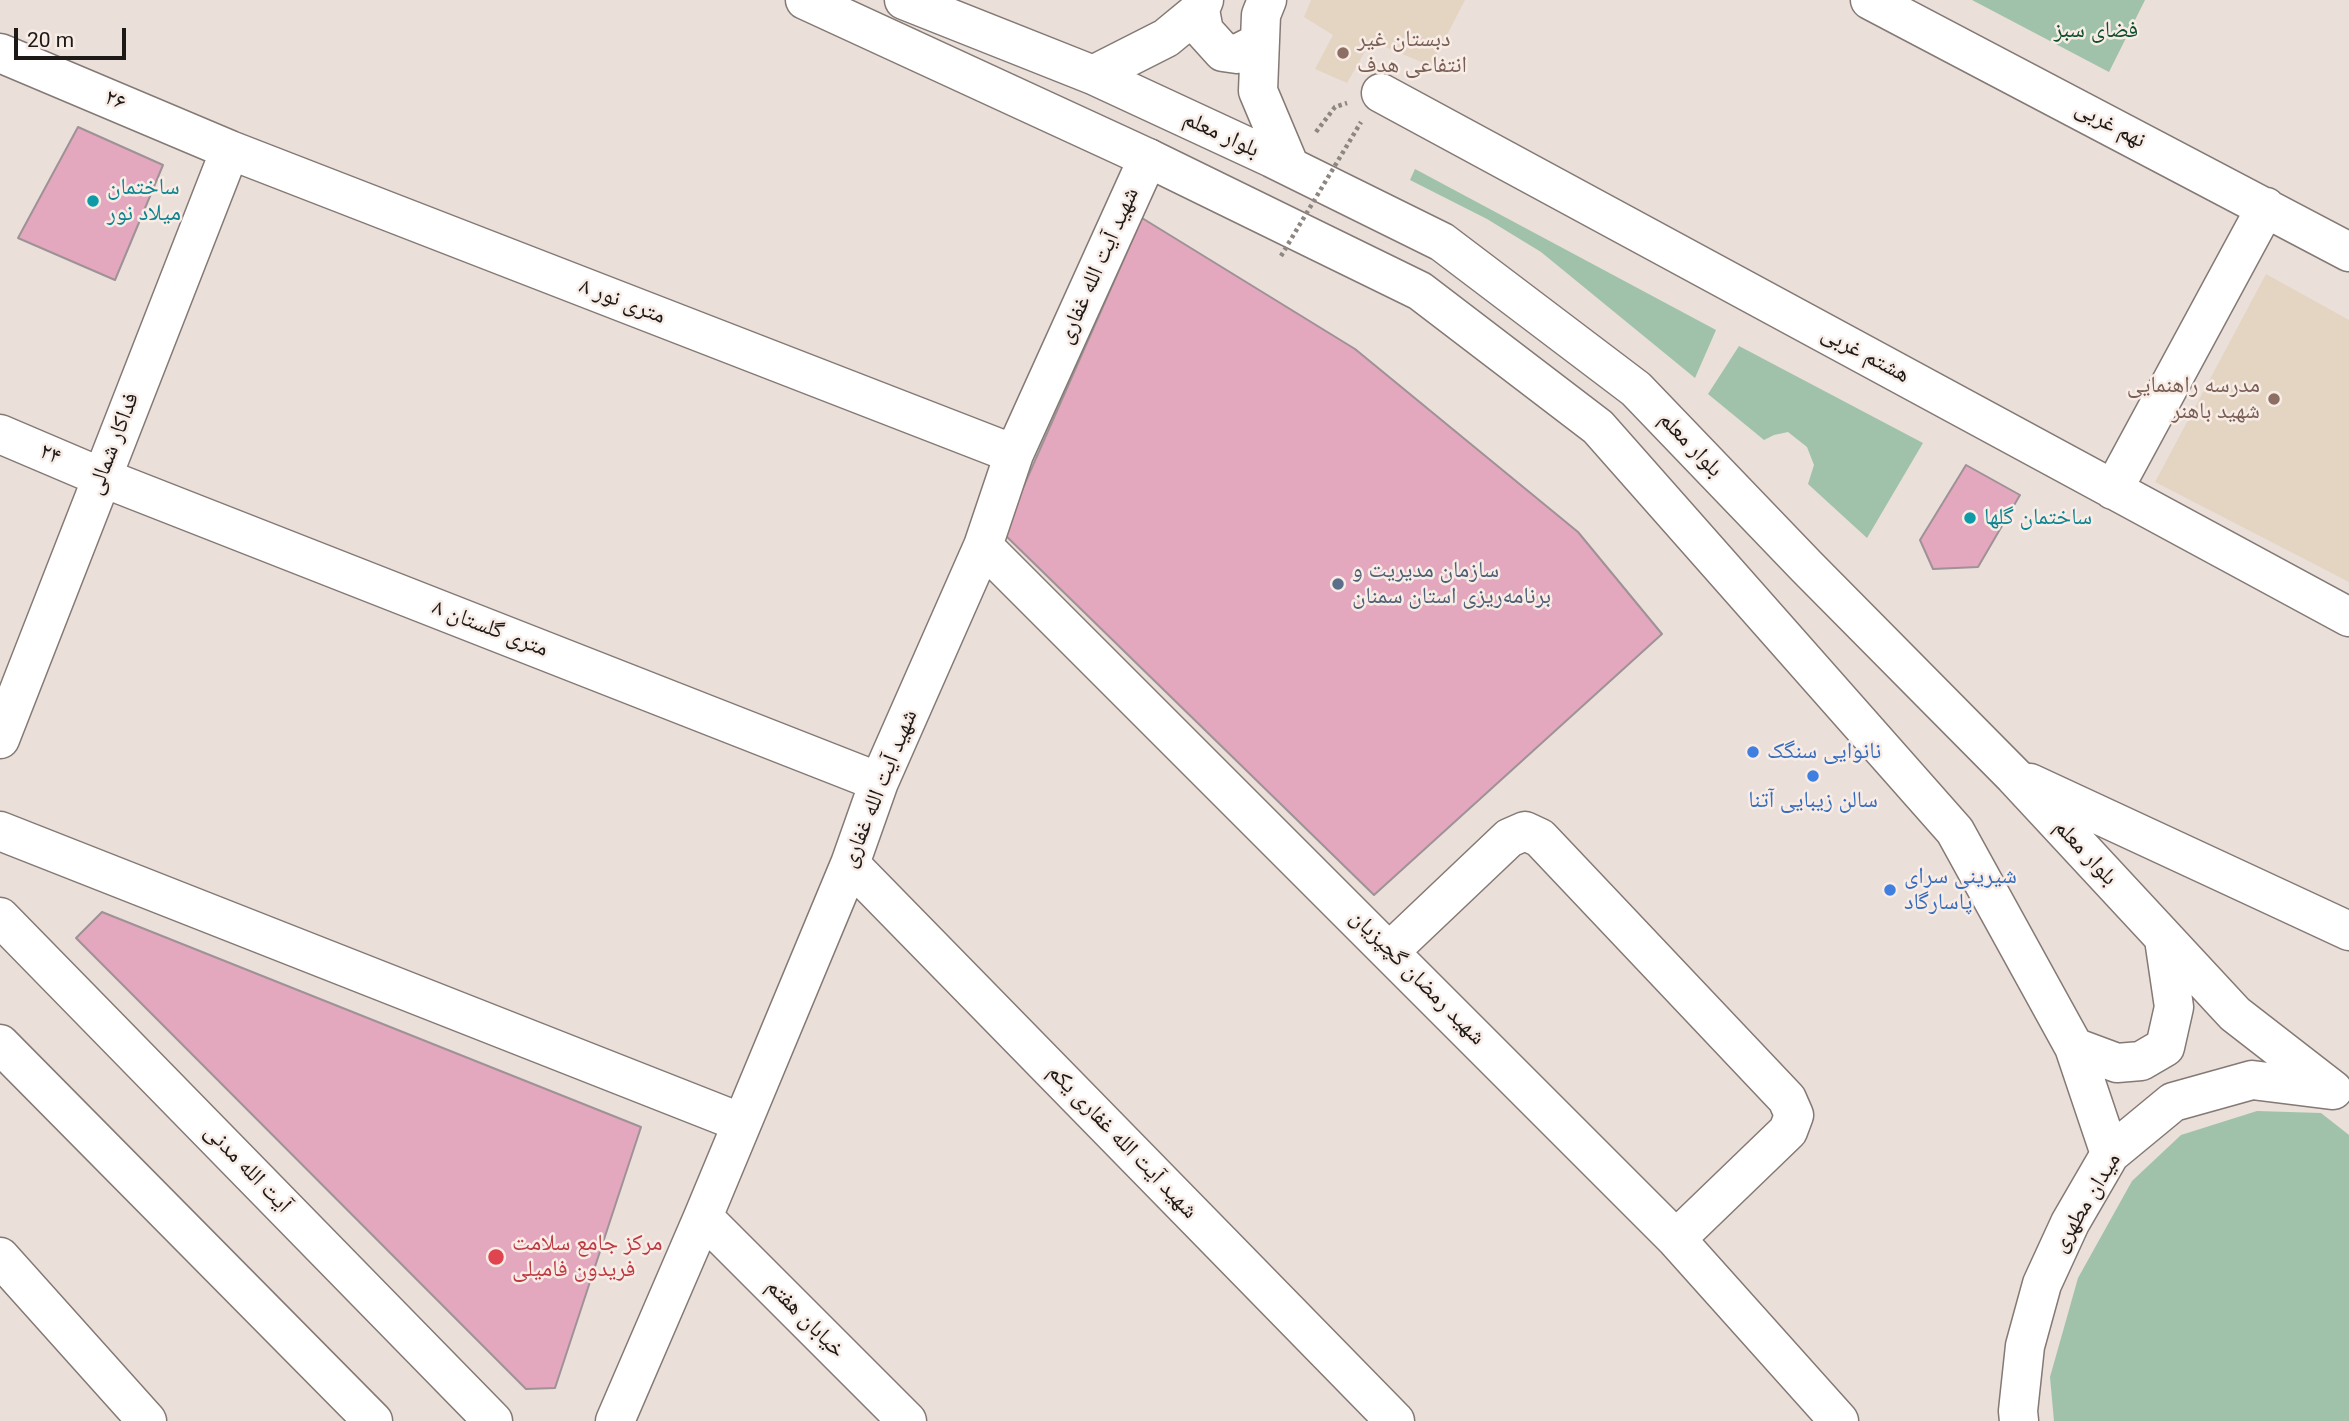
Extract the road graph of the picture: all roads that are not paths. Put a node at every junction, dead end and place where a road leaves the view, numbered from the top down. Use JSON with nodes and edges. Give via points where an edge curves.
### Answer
{"nodes":[{"id":1,"x":805,"y":0,"type":"edge"},
{"id":2,"x":904,"y":0,"type":"edge"},
{"id":3,"x":1267,"y":0,"type":"edge"},
{"id":4,"x":1870,"y":0,"type":"edge"},
{"id":5,"x":1202,"y":5,"type":"edge"},
{"id":6,"x":1260,"y":42,"type":"junction"},
{"id":7,"x":0,"y":53,"type":"edge"},
{"id":8,"x":1093,"y":75,"type":"junction"},
{"id":9,"x":1371,"y":107,"type":"road end"},
{"id":10,"x":230,"y":149,"type":"junction"},
{"id":11,"x":1148,"y":158,"type":"junction"},
{"id":12,"x":1290,"y":167,"type":"junction"},
{"id":13,"x":2266,"y":207,"type":"junction"},
{"id":14,"x":2349,"y":252,"type":"edge"},
{"id":15,"x":0,"y":434,"type":"edge"},
{"id":16,"x":1014,"y":454,"type":"junction"},
{"id":17,"x":101,"y":477,"type":"junction"},
{"id":18,"x":2113,"y":490,"type":"junction"},
{"id":19,"x":983,"y":546,"type":"junction"},
{"id":20,"x":2349,"y":617,"type":"edge"},
{"id":21,"x":0,"y":739,"type":"edge"},
{"id":22,"x":2014,"y":776,"type":"junction"},
{"id":23,"x":879,"y":782,"type":"junction"},
{"id":24,"x":0,"y":831,"type":"edge"},
{"id":25,"x":850,"y":864,"type":"junction"},
{"id":26,"x":0,"y":917,"type":"edge"},
{"id":27,"x":2349,"y":931,"type":"edge"},
{"id":28,"x":2164,"y":939,"type":"junction"},
{"id":29,"x":1390,"y":951,"type":"junction"},
{"id":30,"x":0,"y":1045,"type":"edge"},
{"id":31,"x":2074,"y":1047,"type":"junction"},
{"id":32,"x":2341,"y":1095,"type":"edge"},
{"id":33,"x":742,"y":1123,"type":"junction"},
{"id":34,"x":2110,"y":1154,"type":"junction"},
{"id":35,"x":703,"y":1217,"type":"junction"},
{"id":36,"x":1676,"y":1239,"type":"junction"},
{"id":37,"x":0,"y":1257,"type":"edge"},
{"id":38,"x":147,"y":1421,"type":"edge"},
{"id":39,"x":373,"y":1421,"type":"edge"},
{"id":40,"x":493,"y":1421,"type":"edge"},
{"id":41,"x":615,"y":1421,"type":"edge"},
{"id":42,"x":907,"y":1421,"type":"edge"},
{"id":43,"x":1395,"y":1421,"type":"edge"},
{"id":44,"x":1839,"y":1421,"type":"edge"},
{"id":45,"x":2019,"y":1421,"type":"edge"}],
"edges":[{"from":1,"to":11,"type":"street"},
{"from":2,"to":8,"type":"street","name":"بلوار معلم"},
{"from":3,"to":6,"type":"street"},
{"from":4,"to":13,"type":"street","name":"نهم غربی"},
{"from":5,"to":6,"type":"street","via":[[1204,31],[1223,52],[1237,54]]},
{"from":5,"to":8,"type":"street","via":[[1166,38]]},
{"from":6,"to":12,"type":"street","via":[[1258,91]]},
{"from":7,"to":10,"type":"street","name":"۲۶"},
{"from":8,"to":12,"type":"street","name":"بلوار معلم"},
{"from":9,"to":18,"type":"street","name":"هشتم غربی"},
{"from":10,"to":16,"type":"street","name":"۸ متری نور"},
{"from":10,"to":17,"type":"street","name":"فداکار شمالی"},
{"from":11,"to":16,"type":"street","name":"شهید آیت الله غفاری"},
{"from":11,"to":31,"type":"street","via":[[1420,291],[1598,427],[1955,831]]},
{"from":12,"to":22,"type":"street","name":"بلوار معلم","via":[[1442,242],[1636,388]]},
{"from":13,"to":14,"type":"street","name":"نهم غربی"},
{"from":13,"to":18,"type":"street"},
{"from":15,"to":17,"type":"street","name":"۲۴"},
{"from":16,"to":19,"type":"street","name":"شهید آیت الله غفاری"},
{"from":17,"to":21,"type":"street","name":"فداکار شمالی"},
{"from":17,"to":23,"type":"street","name":"۸ متری گلستان"},
{"from":18,"to":20,"type":"street","name":"هشتم غربی"},
{"from":19,"to":23,"type":"street","name":"شهید آیت الله غفاری"},
{"from":19,"to":29,"type":"street","name":"شهید رمضان گچپزیان"},
{"from":22,"to":27,"type":"street"},
{"from":22,"to":28,"type":"street","name":"بلوار معلم"},
{"from":23,"to":25,"type":"street","name":"شهید آیت الله غفاری"},
{"from":24,"to":33,"type":"street"},
{"from":25,"to":33,"type":"street","name":"شهید آیت الله غفاری"},
{"from":25,"to":43,"type":"street","name":"شهید آیت الله غفاری یکم"},
{"from":26,"to":40,"type":"street","name":"آیت الله مدنی"},
{"from":28,"to":31,"type":"street","via":[[2174,1007],[2165,1047],[2141,1061],[2117,1063]]},
{"from":28,"to":32,"type":"street","name":"بلوار معلم","via":[[2235,1014]]},
{"from":29,"to":36,"type":"street","name":"شهید رمضان گچپزیان"},
{"from":29,"to":36,"type":"street","via":[[1509,838],[1525,831],[1540,838],[1787,1099],[1794,1115],[1788,1131]]},
{"from":30,"to":39,"type":"street"},
{"from":31,"to":34,"type":"street"},
{"from":32,"to":34,"type":"street","name":"میدان مطهری","via":[[2252,1080],[2173,1102]]},
{"from":33,"to":35,"type":"street","name":"شهید آیت الله غفاری"},
{"from":34,"to":45,"type":"street","name":"میدان مطهری","via":[[2042,1284],[2025,1346]]},
{"from":35,"to":41,"type":"street","name":"شهید آیت الله غفاری"},
{"from":35,"to":42,"type":"street","name":"خیابان هفتم"},
{"from":36,"to":44,"type":"street","name":"شهید رمضان گچپزیان"},
{"from":37,"to":38,"type":"street"}]}
